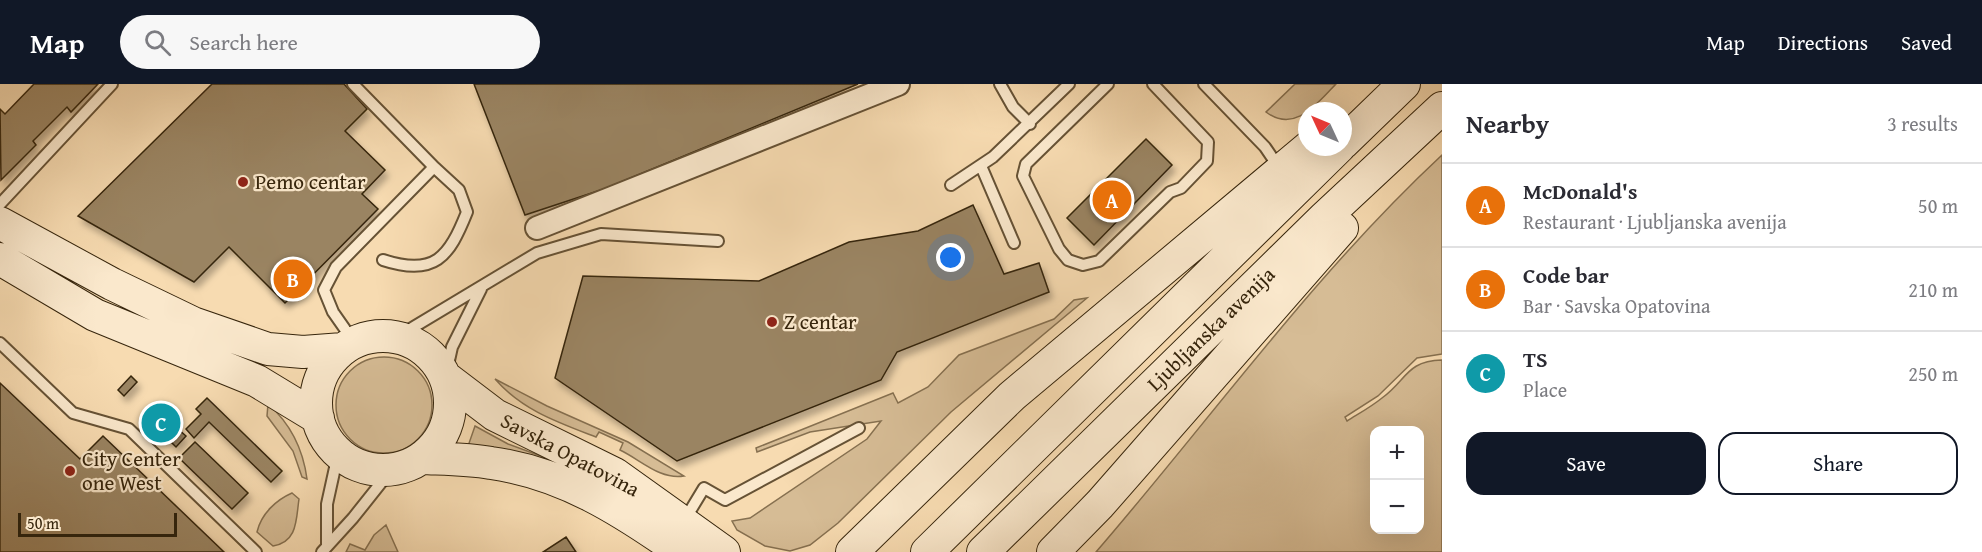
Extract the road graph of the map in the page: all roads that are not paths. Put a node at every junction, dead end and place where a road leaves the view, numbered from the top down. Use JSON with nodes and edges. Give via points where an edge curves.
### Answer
{"nodes":[{"id":1,"x":112,"y":84,"type":"edge"},
{"id":2,"x":353,"y":84,"type":"edge"},
{"id":3,"x":898,"y":84,"type":"edge"},
{"id":4,"x":1000,"y":84,"type":"edge"},
{"id":5,"x":1069,"y":84,"type":"edge"},
{"id":6,"x":1108,"y":84,"type":"edge"},
{"id":7,"x":1204,"y":84,"type":"edge"},
{"id":8,"x":1374,"y":84,"type":"edge"},
{"id":9,"x":1404,"y":84,"type":"edge"},
{"id":10,"x":1156,"y":85,"type":"edge"},
{"id":11,"x":1352,"y":105,"type":"edge"},
{"id":12,"x":1432,"y":117,"type":"edge"},
{"id":13,"x":1030,"y":124,"type":"junction"},
{"id":14,"x":1352,"y":134,"type":"edge"},
{"id":15,"x":1299,"y":156,"type":"edge"},
{"id":16,"x":1330,"y":156,"type":"edge"},
{"id":17,"x":981,"y":166,"type":"junction"},
{"id":18,"x":434,"y":167,"type":"junction"},
{"id":19,"x":1282,"y":172,"type":"junction"},
{"id":20,"x":951,"y":185,"type":"dead end"},
{"id":21,"x":0,"y":204,"type":"edge"},
{"id":22,"x":0,"y":223,"type":"edge"},
{"id":23,"x":537,"y":228,"type":"dead end"},
{"id":24,"x":718,"y":241,"type":"dead end"},
{"id":25,"x":1014,"y":243,"type":"dead end"},
{"id":26,"x":0,"y":259,"type":"edge"},
{"id":27,"x":383,"y":260,"type":"dead end"},
{"id":28,"x":482,"y":288,"type":"junction"},
{"id":29,"x":397,"y":337,"type":"junction"},
{"id":30,"x":0,"y":343,"type":"edge"},
{"id":31,"x":349,"y":346,"type":"junction"},
{"id":32,"x":445,"y":377,"type":"junction"},
{"id":33,"x":318,"y":418,"type":"junction"},
{"id":34,"x":859,"y":428,"type":"dead end"},
{"id":35,"x":338,"y":454,"type":"junction"},
{"id":36,"x":422,"y":458,"type":"junction"},
{"id":37,"x":392,"y":469,"type":"junction"},
{"id":38,"x":683,"y":537,"type":"edge"},
{"id":39,"x":324,"y":549,"type":"edge"},
{"id":40,"x":256,"y":552,"type":"edge"},
{"id":41,"x":724,"y":552,"type":"edge"},
{"id":42,"x":852,"y":552,"type":"edge"},
{"id":43,"x":927,"y":552,"type":"edge"},
{"id":44,"x":983,"y":552,"type":"edge"},
{"id":45,"x":1053,"y":552,"type":"edge"}],
"edges":[{"from":1,"to":21,"type":"lane"},
{"from":2,"to":18,"type":"lane"},
{"from":3,"to":23,"type":"street"},
{"from":4,"to":13,"type":"lane","via":[[1013,107]]},
{"from":5,"to":13,"type":"lane"},
{"from":6,"to":10,"type":"lane","via":[[1026,164],[1023,176],[1059,249],[1068,260],[1083,265],[1099,261],[1207,161],[1208,141]]},
{"from":7,"to":19,"type":"lane","via":[[1265,147]]},
{"from":8,"to":11,"type":"main road"},
{"from":9,"to":14,"type":"main road"},
{"from":12,"to":44,"type":"main road","name":"Ljubljanska avenija"},
{"from":12,"to":45,"type":"main road","via":[[1378,189]]},
{"from":13,"to":17,"type":"lane"},
{"from":15,"to":19,"type":"main road"},
{"from":16,"to":43,"type":"main road","name":"Ljubljanska avenija"},
{"from":17,"to":20,"type":"lane"},
{"from":17,"to":25,"type":"lane"},
{"from":18,"to":27,"type":"lane","via":[[459,190],[468,212],[454,244],[435,263],[404,267]]},
{"from":18,"to":31,"type":"lane","via":[[336,267],[324,290]]},
{"from":19,"to":42,"type":"main road","via":[[1012,396]]},
{"from":22,"to":31,"type":"main road","via":[[193,323],[268,349],[303,351]]},
{"from":24,"to":28,"type":"lane","via":[[601,234],[537,253]]},
{"from":26,"to":33,"type":"main road","via":[[95,315],[257,381]]},
{"from":28,"to":29,"type":"lane"},
{"from":28,"to":32,"type":"lane","via":[[452,347]]},
{"from":29,"to":31,"type":"main road","via":[[375,336]]},
{"from":29,"to":32,"type":"main road","via":[[434,358]]},
{"from":30,"to":40,"type":"lane","via":[[73,413],[129,429]]},
{"from":31,"to":33,"type":"main road","via":[[328,364],[318,384]]},
{"from":32,"to":36,"type":"main road","via":[[450,398],[448,421],[438,442]]},
{"from":32,"to":38,"type":"main road","name":"Savska Opatovina","via":[[495,415],[615,474]]},
{"from":33,"to":35,"type":"main road","via":[[326,440]]},
{"from":34,"to":38,"type":"lane","via":[[725,500],[704,488]]},
{"from":35,"to":37,"type":"main road","via":[[357,466],[380,471]]},
{"from":35,"to":39,"type":"lane","via":[[327,504]]},
{"from":36,"to":37,"type":"main road"},
{"from":36,"to":38,"type":"main road","name":"Savska Opatovina","via":[[539,474],[577,487]]},
{"from":37,"to":39,"type":"lane"},
{"from":38,"to":41,"type":"main road","name":"Savska Opatovina"}]}
